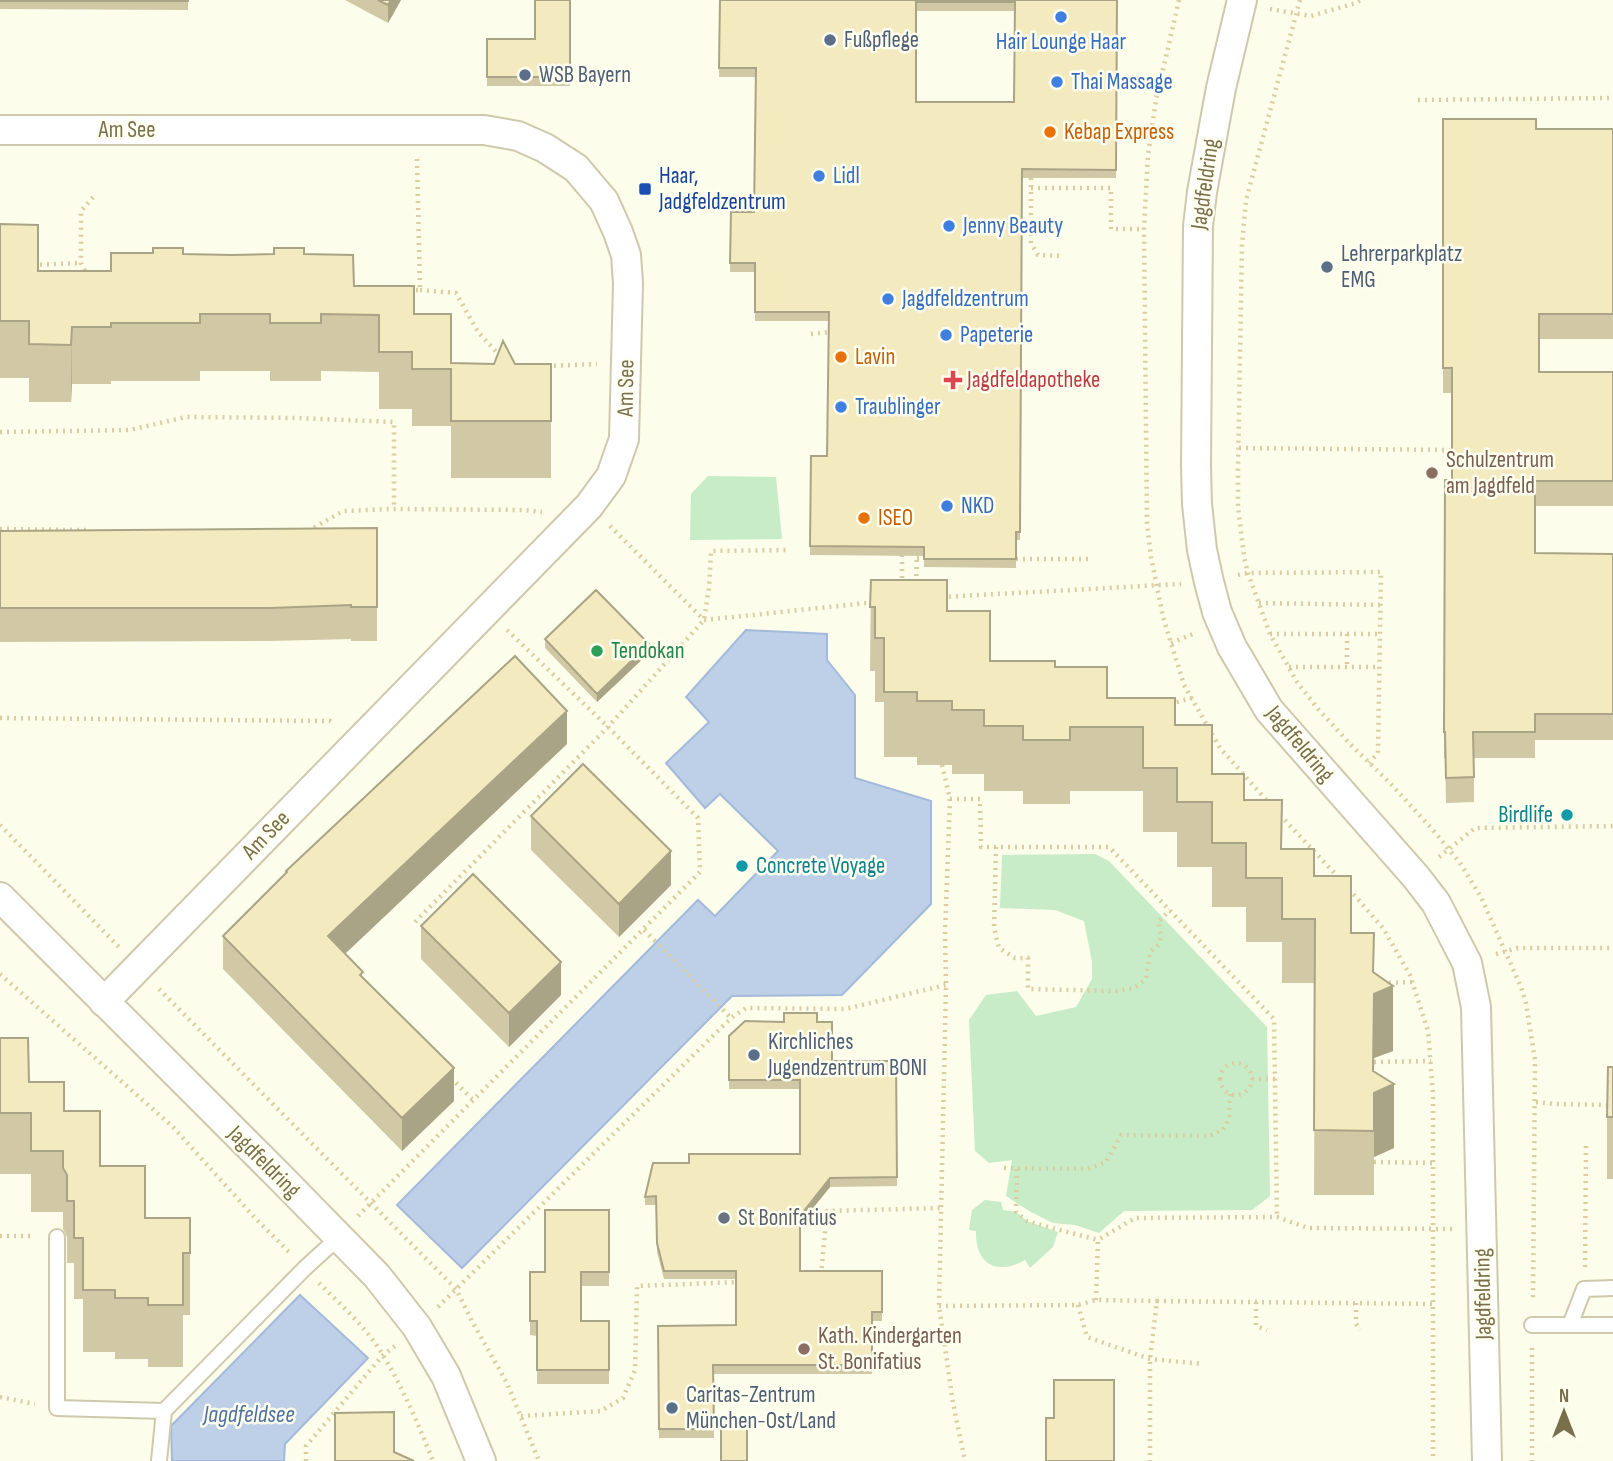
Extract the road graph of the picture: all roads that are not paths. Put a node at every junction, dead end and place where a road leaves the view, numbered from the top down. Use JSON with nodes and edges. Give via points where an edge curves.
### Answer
{"nodes":[{"id":1,"x":1242,"y":2,"type":"edge"},
{"id":2,"x":0,"y":130,"type":"edge"},
{"id":3,"x":0,"y":897,"type":"edge"},
{"id":4,"x":104,"y":1002,"type":"junction"},
{"id":5,"x":57,"y":1237,"type":"road end"},
{"id":6,"x":339,"y":1237,"type":"junction"},
{"id":7,"x":1613,"y":1288,"type":"edge"},
{"id":8,"x":1532,"y":1325,"type":"road end"},
{"id":9,"x":1570,"y":1325,"type":"junction"},
{"id":10,"x":1613,"y":1325,"type":"edge"},
{"id":11,"x":164,"y":1411,"type":"junction"},
{"id":12,"x":159,"y":1461,"type":"edge"},
{"id":13,"x":481,"y":1461,"type":"edge"},
{"id":14,"x":1487,"y":1461,"type":"edge"}],
"edges":[{"from":1,"to":14,"type":"street","name":"Jagdfeldring","via":[[1221,88],[1198,226],[1196,466],[1202,550],[1217,612],[1269,710],[1416,877],[1436,903],[1467,963],[1476,1007]]},
{"from":2,"to":4,"type":"street","name":"Am See","via":[[484,130],[518,136],[576,168],[604,201],[626,255],[624,439],[611,476],[581,513]]},
{"from":3,"to":4,"type":"street","name":"Jagdfeldring"},
{"from":4,"to":6,"type":"street","name":"Jagdfeldring"},
{"from":5,"to":11,"type":"lane","via":[[57,1408]]},
{"from":6,"to":11,"type":"lane"},
{"from":6,"to":13,"type":"street","name":"Jagdfeldring","via":[[417,1327],[446,1377]]},
{"from":7,"to":9,"type":"lane","via":[[1584,1289]]},
{"from":8,"to":9,"type":"lane"},
{"from":9,"to":10,"type":"lane"},
{"from":11,"to":12,"type":"lane"}]}
